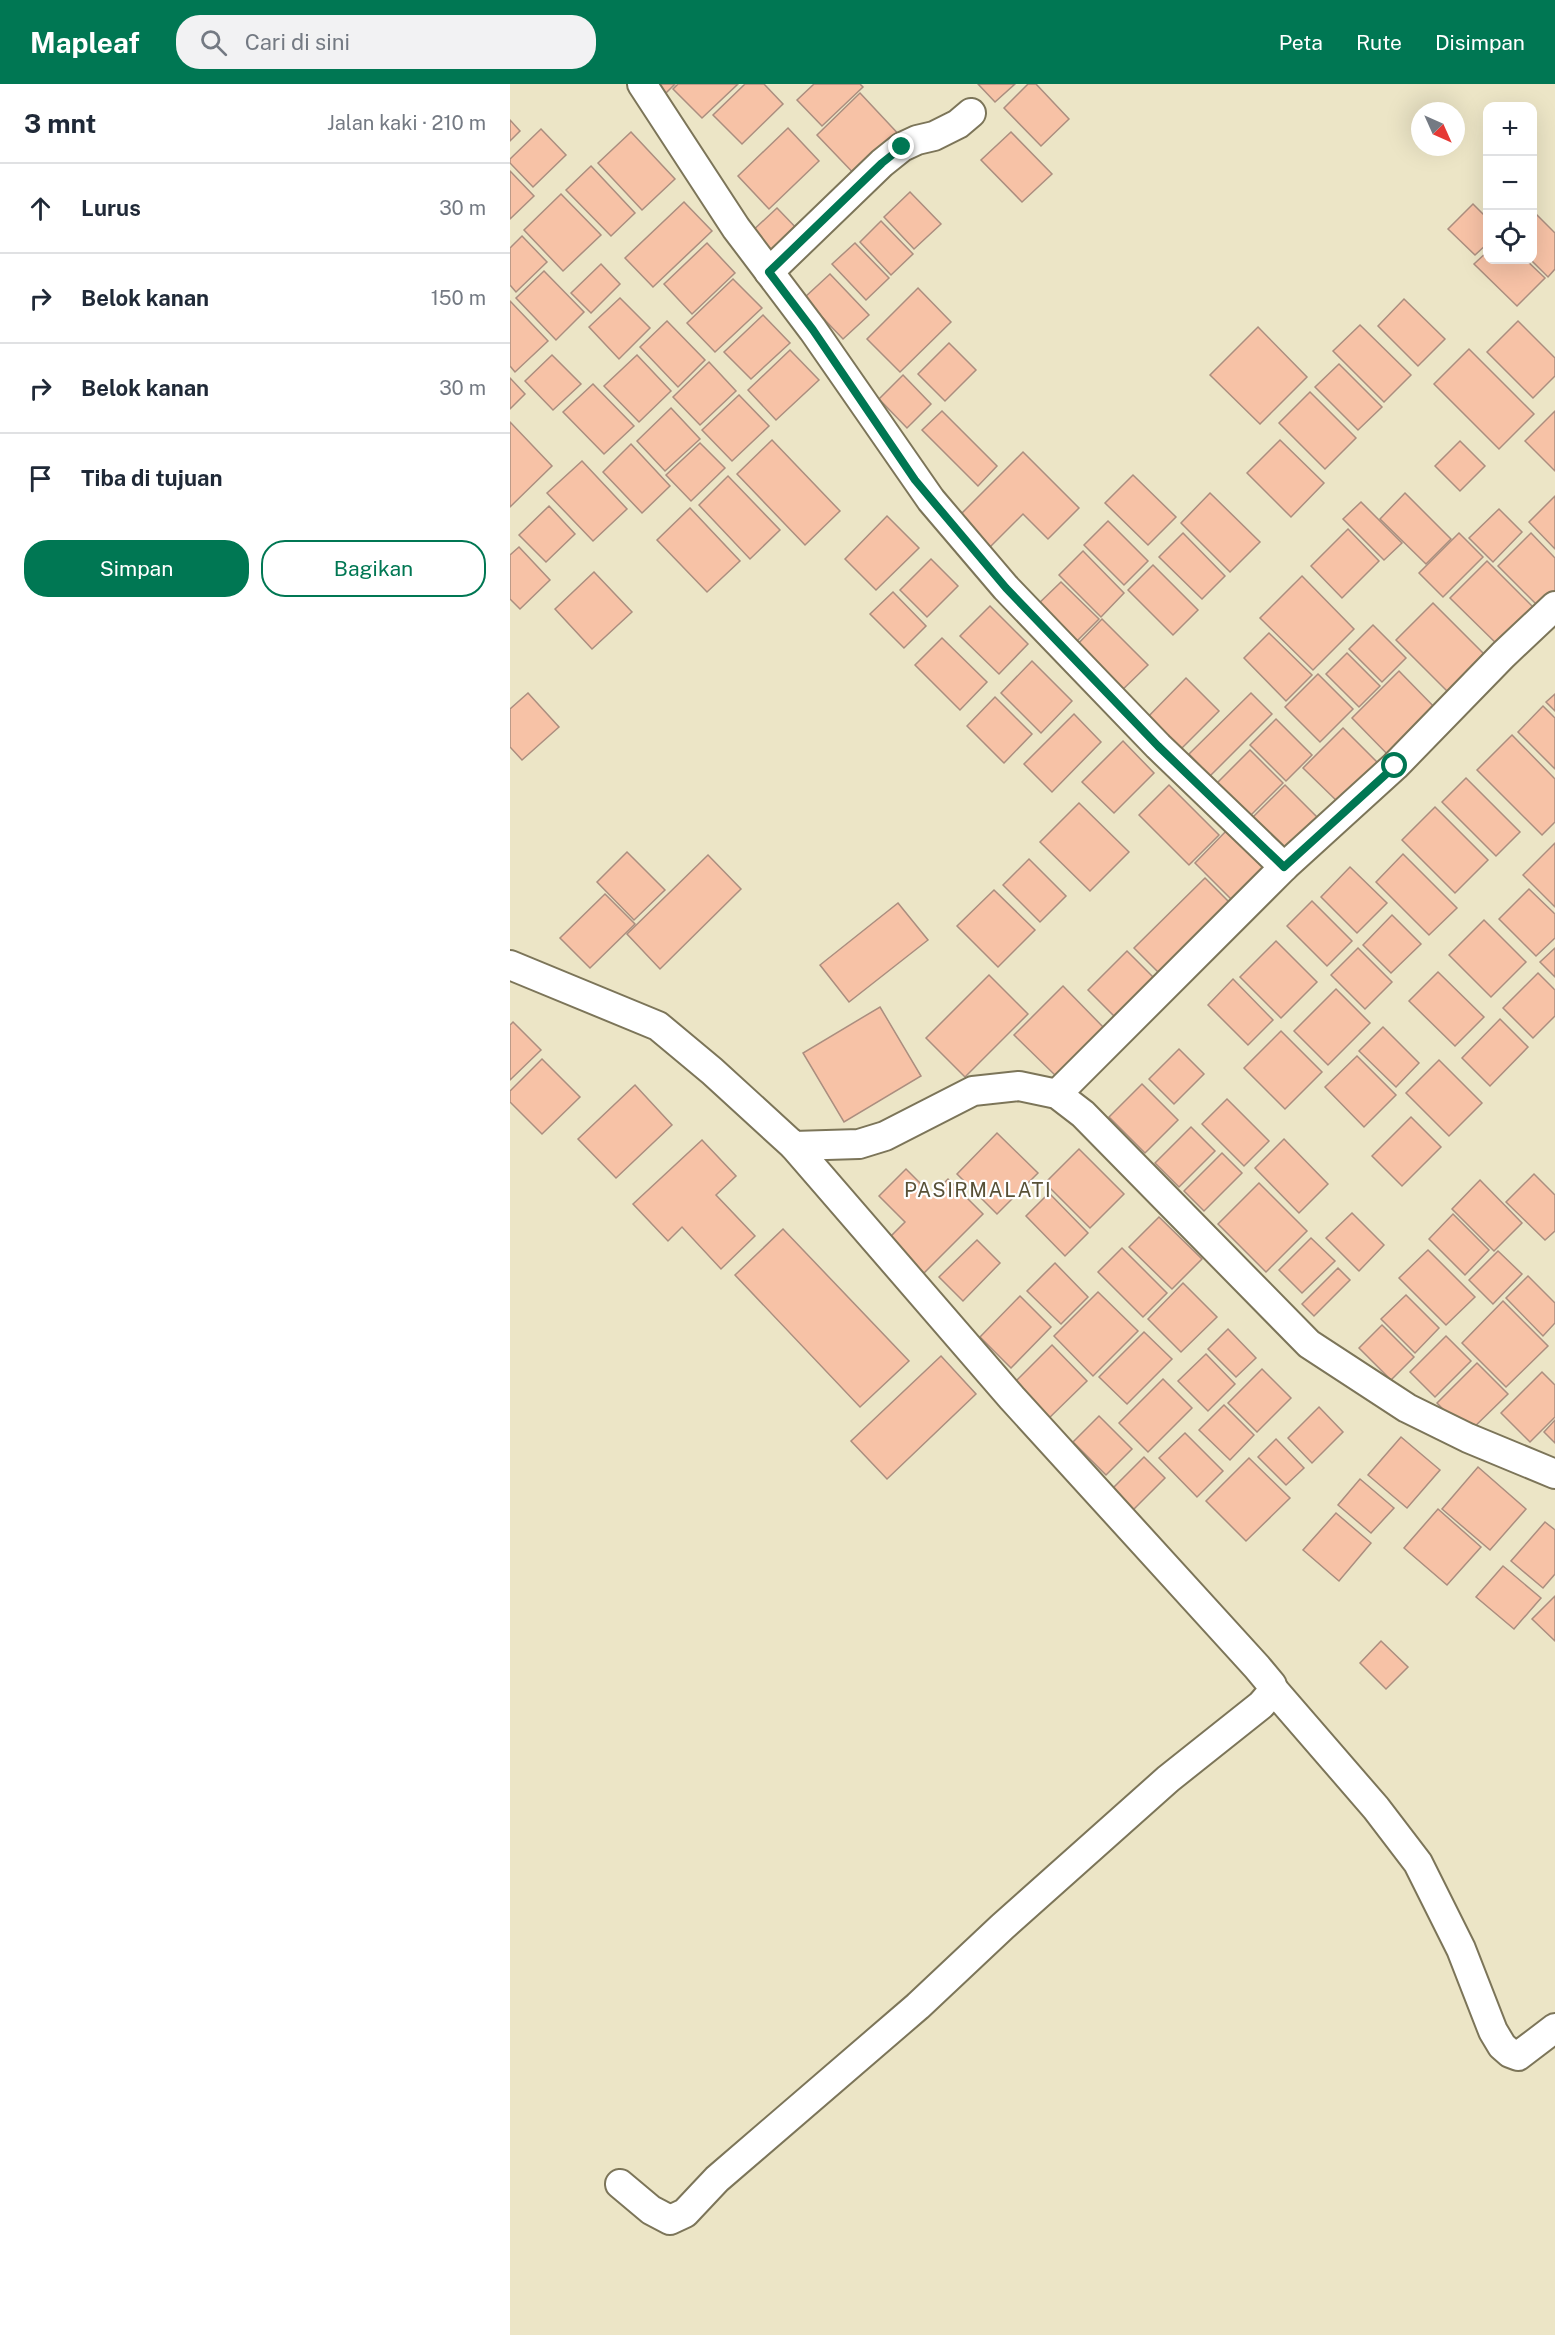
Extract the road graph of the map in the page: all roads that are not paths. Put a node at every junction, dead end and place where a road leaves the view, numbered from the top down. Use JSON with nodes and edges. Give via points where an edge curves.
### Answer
{"nodes":[{"id":1,"x":642,"y":84,"type":"edge"},
{"id":2,"x":971,"y":113,"type":"dead end"},
{"id":3,"x":769,"y":272,"type":"junction"},
{"id":4,"x":1555,"y":606,"type":"edge"},
{"id":5,"x":1284,"y":867,"type":"junction"},
{"id":6,"x":510,"y":965,"type":"edge"},
{"id":7,"x":1057,"y":1094,"type":"junction"},
{"id":8,"x":794,"y":1146,"type":"junction"},
{"id":9,"x":1555,"y":1474,"type":"edge"},
{"id":10,"x":1273,"y":1689,"type":"junction"},
{"id":11,"x":1555,"y":2028,"type":"edge"},
{"id":12,"x":620,"y":2184,"type":"dead end"}],
"edges":[{"from":1,"to":3,"type":"street"},
{"from":2,"to":3,"type":"street","via":[[942,132],[902,147]]},
{"from":3,"to":5,"type":"street","via":[[915,480],[1006,588],[1158,746]]},
{"from":4,"to":5,"type":"street","via":[[1395,766]]},
{"from":5,"to":7,"type":"street"},
{"from":6,"to":8,"type":"street","via":[[658,1026]]},
{"from":7,"to":8,"type":"street","via":[[1019,1086],[974,1091],[885,1136],[859,1144]]},
{"from":7,"to":9,"type":"street","via":[[1083,1114],[1309,1344],[1407,1408]]},
{"from":8,"to":10,"type":"street","via":[[1012,1398],[1269,1680]]},
{"from":10,"to":11,"type":"street","via":[[1418,1863],[1461,1949],[1502,2046],[1518,2056]]},
{"from":10,"to":12,"type":"street","via":[[1262,1705],[1168,1779],[918,2006],[717,2179],[685,2213],[669,2220]]}]}
